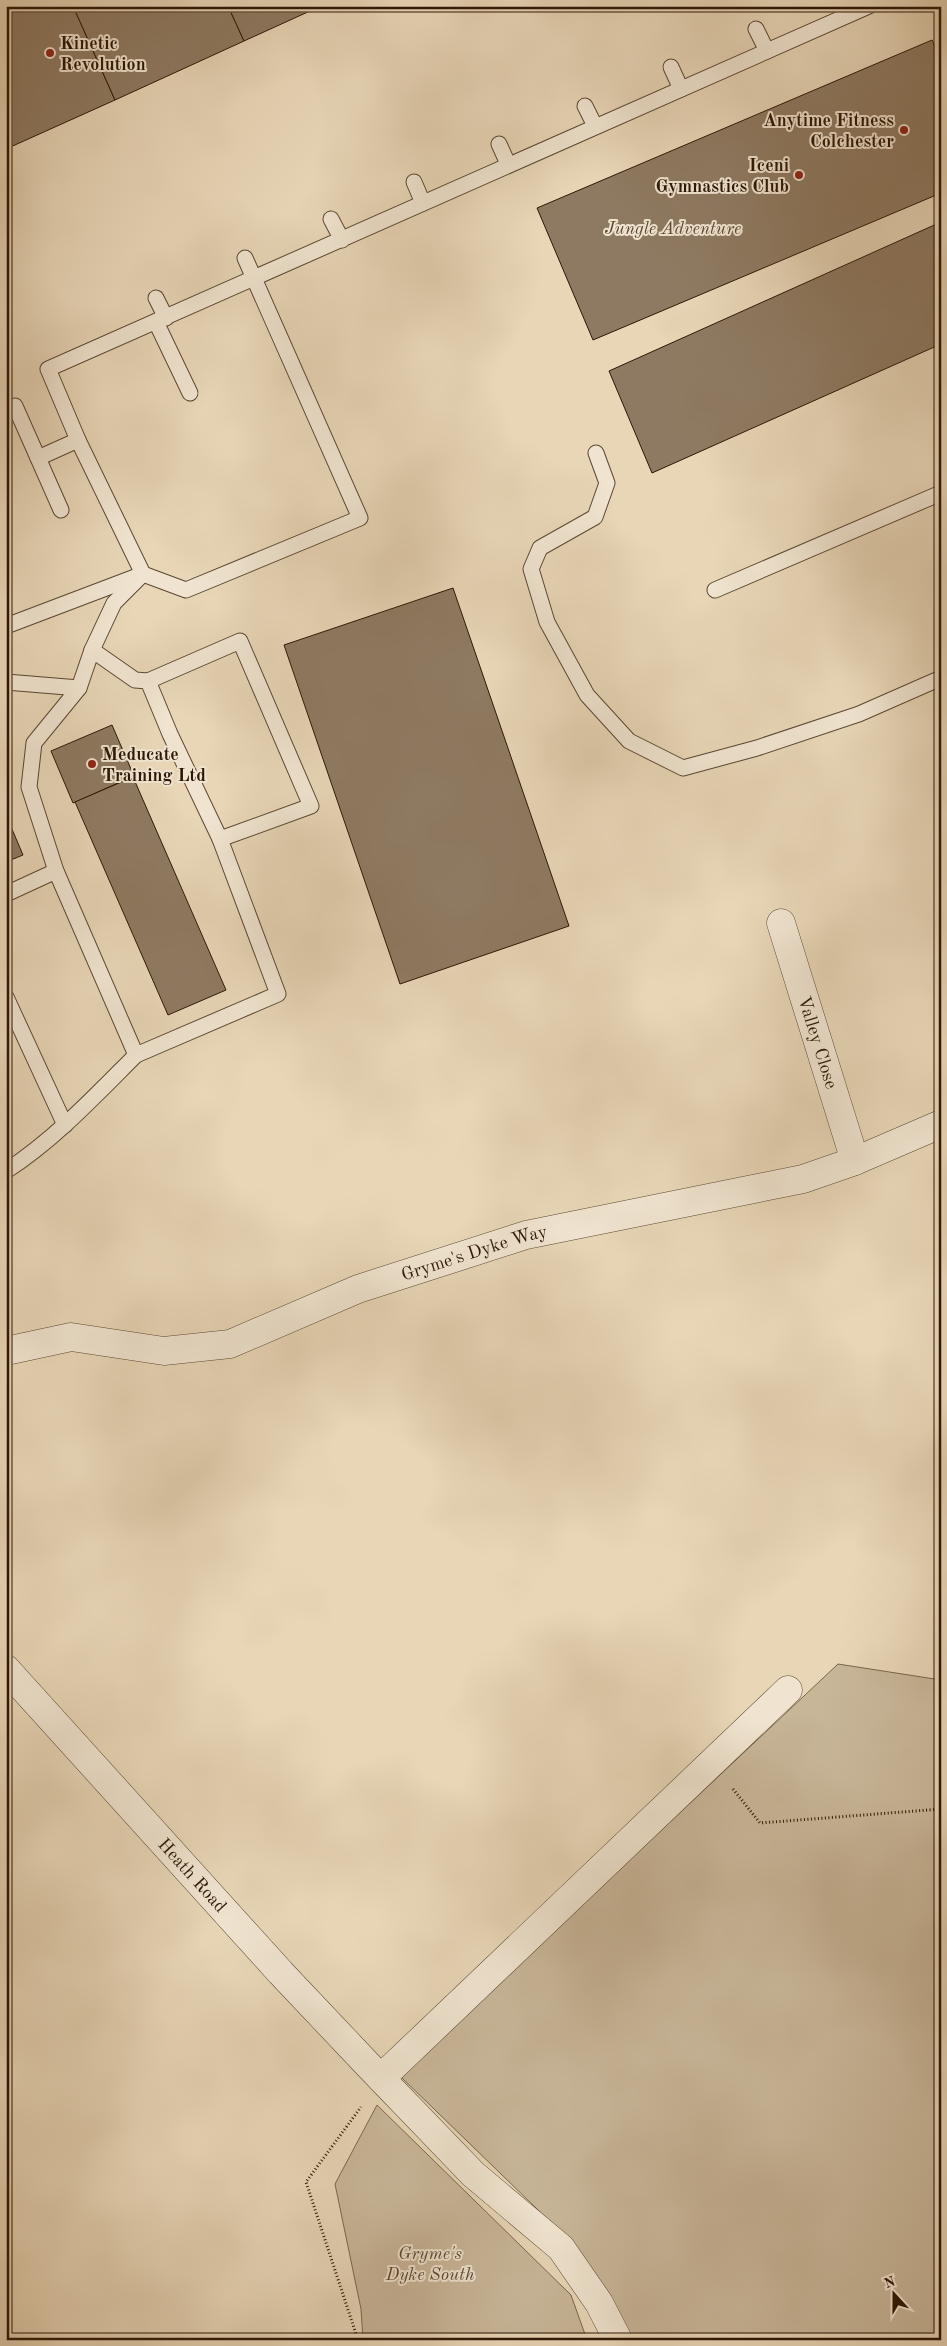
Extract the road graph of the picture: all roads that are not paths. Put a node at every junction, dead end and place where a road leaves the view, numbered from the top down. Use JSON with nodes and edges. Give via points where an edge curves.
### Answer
{"nodes":[{"id":1,"x":870,"y":6,"type":"edge"},
{"id":2,"x":849,"y":10,"type":"edge"},
{"id":3,"x":756,"y":29,"type":"dead end"},
{"id":4,"x":766,"y":51,"type":"junction"},
{"id":5,"x":671,"y":67,"type":"dead end"},
{"id":6,"x":681,"y":89,"type":"junction"},
{"id":7,"x":585,"y":106,"type":"dead end"},
{"id":8,"x":595,"y":126,"type":"junction"},
{"id":9,"x":499,"y":144,"type":"dead end"},
{"id":10,"x":508,"y":164,"type":"junction"},
{"id":11,"x":414,"y":182,"type":"dead end"},
{"id":12,"x":424,"y":203,"type":"junction"},
{"id":13,"x":331,"y":219,"type":"dead end"},
{"id":14,"x":342,"y":240,"type":"junction"},
{"id":15,"x":245,"y":258,"type":"dead end"},
{"id":16,"x":255,"y":278,"type":"junction"},
{"id":17,"x":156,"y":298,"type":"dead end"},
{"id":18,"x":161,"y":320,"type":"junction"},
{"id":19,"x":190,"y":393,"type":"dead end"},
{"id":20,"x":15,"y":406,"type":"dead end"},
{"id":21,"x":78,"y":440,"type":"junction"},
{"id":22,"x":596,"y":453,"type":"dead end"},
{"id":23,"x":38,"y":458,"type":"junction"},
{"id":24,"x":941,"y":493,"type":"edge"},
{"id":25,"x":61,"y":510,"type":"dead end"},
{"id":26,"x":143,"y":574,"type":"junction"},
{"id":27,"x":715,"y":590,"type":"dead end"},
{"id":28,"x":6,"y":626,"type":"edge"},
{"id":29,"x":92,"y":650,"type":"junction"},
{"id":30,"x":941,"y":678,"type":"edge"},
{"id":31,"x":148,"y":681,"type":"junction"},
{"id":32,"x":6,"y":682,"type":"edge"},
{"id":33,"x":79,"y":688,"type":"junction"},
{"id":34,"x":220,"y":839,"type":"junction"},
{"id":35,"x":56,"y":871,"type":"junction"},
{"id":36,"x":6,"y":894,"type":"edge"},
{"id":37,"x":781,"y":924,"type":"dead end"},
{"id":38,"x":6,"y":997,"type":"edge"},
{"id":39,"x":136,"y":1055,"type":"junction"},
{"id":40,"x":941,"y":1124,"type":"edge"},
{"id":41,"x":65,"y":1125,"type":"junction"},
{"id":42,"x":855,"y":1161,"type":"junction"},
{"id":43,"x":6,"y":1171,"type":"edge"},
{"id":44,"x":6,"y":1351,"type":"edge"},
{"id":45,"x":6,"y":1669,"type":"edge"},
{"id":46,"x":788,"y":1690,"type":"dead end"},
{"id":47,"x":381,"y":2078,"type":"junction"},
{"id":48,"x":618,"y":2340,"type":"edge"}],
"edges":[{"from":1,"to":2,"type":"lane"},
{"from":2,"to":4,"type":"lane"},
{"from":3,"to":4,"type":"lane"},
{"from":4,"to":6,"type":"lane"},
{"from":5,"to":6,"type":"lane"},
{"from":6,"to":8,"type":"lane"},
{"from":7,"to":8,"type":"lane"},
{"from":8,"to":10,"type":"lane"},
{"from":9,"to":10,"type":"lane"},
{"from":10,"to":12,"type":"lane"},
{"from":11,"to":12,"type":"lane"},
{"from":12,"to":14,"type":"lane"},
{"from":13,"to":14,"type":"lane"},
{"from":14,"to":16,"type":"lane"},
{"from":15,"to":16,"type":"lane"},
{"from":16,"to":18,"type":"lane"},
{"from":16,"to":26,"type":"lane","via":[[360,518],[186,590]]},
{"from":17,"to":18,"type":"lane"},
{"from":18,"to":19,"type":"lane"},
{"from":18,"to":21,"type":"lane","via":[[48,369]]},
{"from":20,"to":23,"type":"lane"},
{"from":21,"to":23,"type":"lane"},
{"from":21,"to":26,"type":"lane"},
{"from":22,"to":30,"type":"lane","via":[[607,483],[595,517],[540,548],[531,569],[547,622],[586,695],[630,742],[683,768],[757,748],[859,714]]},
{"from":23,"to":25,"type":"lane"},
{"from":24,"to":27,"type":"lane"},
{"from":26,"to":28,"type":"lane"},
{"from":26,"to":29,"type":"lane","via":[[114,603]]},
{"from":29,"to":31,"type":"lane","via":[[135,680]]},
{"from":29,"to":33,"type":"lane"},
{"from":31,"to":34,"type":"lane"},
{"from":31,"to":34,"type":"lane","via":[[240,641],[311,806]]},
{"from":32,"to":33,"type":"lane"},
{"from":33,"to":35,"type":"lane","via":[[34,743],[29,787]]},
{"from":34,"to":39,"type":"lane","via":[[278,994]]},
{"from":35,"to":36,"type":"lane"},
{"from":35,"to":39,"type":"lane"},
{"from":37,"to":42,"type":"street","name":"Valley Close"},
{"from":38,"to":41,"type":"lane"},
{"from":39,"to":41,"type":"lane"},
{"from":40,"to":42,"type":"street","name":"Gryme's Dyke Way"},
{"from":41,"to":43,"type":"lane"},
{"from":42,"to":44,"type":"street","name":"Gryme's Dyke Way","via":[[803,1179],[526,1235],[358,1289],[230,1344],[164,1351],[71,1337]]},
{"from":45,"to":47,"type":"street","name":"Heath Road","via":[[281,1973]]},
{"from":46,"to":47,"type":"street"},
{"from":47,"to":48,"type":"street","name":"Heath Road","via":[[473,2174],[561,2248],[599,2303]]}]}
